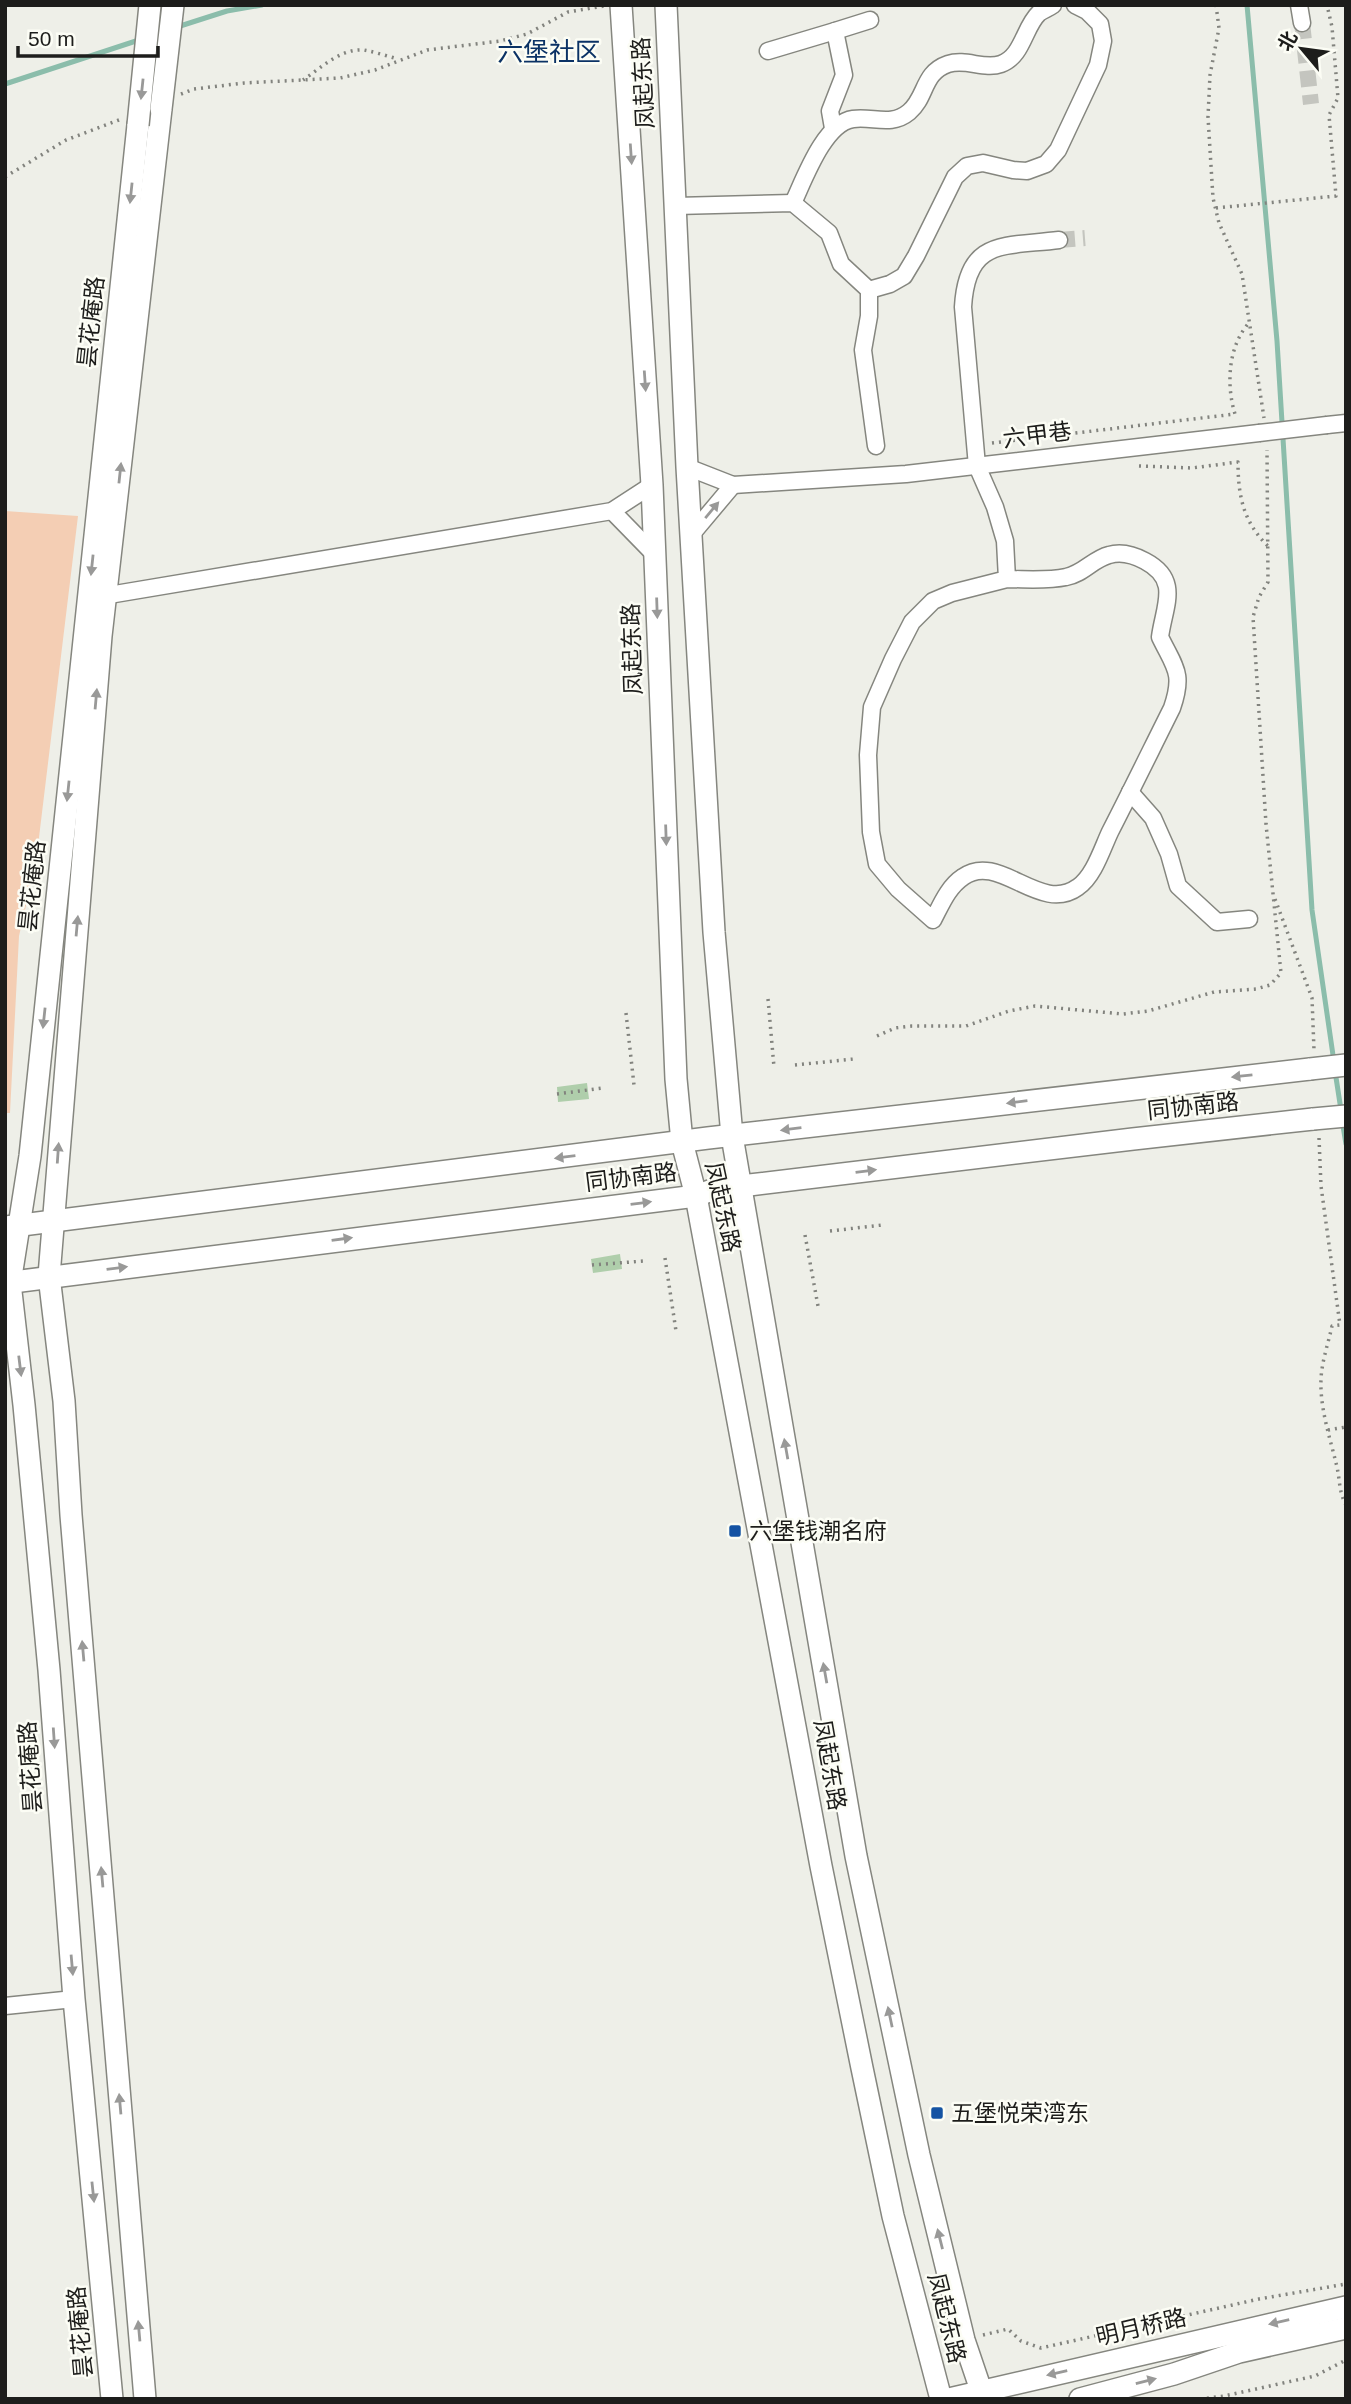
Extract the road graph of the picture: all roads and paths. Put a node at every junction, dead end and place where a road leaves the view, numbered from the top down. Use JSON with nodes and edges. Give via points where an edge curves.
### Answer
{"nodes":[{"id":1,"x":150,"y":5,"type":"edge"},
{"id":2,"x":173,"y":5,"type":"edge"},
{"id":3,"x":1053,"y":5,"type":"edge"},
{"id":4,"x":1075,"y":5,"type":"edge"},
{"id":5,"x":1216,"y":5,"type":"edge"},
{"id":6,"x":1299,"y":5,"type":"edge"},
{"id":7,"x":1327,"y":5,"type":"edge"},
{"id":8,"x":666,"y":7,"type":"edge"},
{"id":9,"x":616,"y":8,"type":"edge"},
{"id":10,"x":870,"y":20,"type":"dead end"},
{"id":11,"x":1302,"y":23,"type":"tunnel mouth"},
{"id":12,"x":835,"y":31,"type":"junction"},
{"id":13,"x":768,"y":51,"type":"dead end"},
{"id":14,"x":400,"y":59,"type":"junction"},
{"id":15,"x":302,"y":81,"type":"junction"},
{"id":16,"x":181,"y":94,"type":"dead end"},
{"id":17,"x":129,"y":122,"type":"junction"},
{"id":18,"x":834,"y":128,"type":"junction"},
{"id":19,"x":5,"y":177,"type":"edge"},
{"id":20,"x":793,"y":203,"type":"junction"},
{"id":21,"x":676,"y":206,"type":"junction"},
{"id":22,"x":1216,"y":208,"type":"junction"},
{"id":23,"x":1059,"y":240,"type":"tunnel mouth"},
{"id":24,"x":869,"y":290,"type":"junction"},
{"id":25,"x":1249,"y":323,"type":"junction"},
{"id":26,"x":1346,"y":423,"type":"edge"},
{"id":27,"x":1263,"y":433,"type":"junction"},
{"id":28,"x":975,"y":445,"type":"junction"},
{"id":29,"x":876,"y":446,"type":"dead end"},
{"id":30,"x":1129,"y":465,"type":"dead end"},
{"id":31,"x":977,"y":466,"type":"junction"},
{"id":32,"x":687,"y":467,"type":"junction"},
{"id":33,"x":652,"y":485,"type":"junction"},
{"id":34,"x":733,"y":485,"type":"junction"},
{"id":35,"x":612,"y":511,"type":"junction"},
{"id":36,"x":691,"y":535,"type":"junction"},
{"id":37,"x":1269,"y":548,"type":"junction"},
{"id":38,"x":655,"y":555,"type":"junction"},
{"id":39,"x":1006,"y":579,"type":"junction"},
{"id":40,"x":97,"y":597,"type":"junction"},
{"id":41,"x":1130,"y":792,"type":"junction"},
{"id":42,"x":1272,"y":891,"type":"junction"},
{"id":43,"x":1249,"y":919,"type":"dead end"},
{"id":44,"x":768,"y":999,"type":"dead end"},
{"id":45,"x":626,"y":1013,"type":"dead end"},
{"id":46,"x":877,"y":1036,"type":"dead end"},
{"id":47,"x":854,"y":1059,"type":"dead end"},
{"id":48,"x":1312,"y":1060,"type":"junction"},
{"id":49,"x":795,"y":1065,"type":"dead end"},
{"id":50,"x":1346,"y":1065,"type":"edge"},
{"id":51,"x":774,"y":1067,"type":"dead end"},
{"id":52,"x":634,"y":1085,"type":"dead end"},
{"id":53,"x":603,"y":1088,"type":"dead end"},
{"id":54,"x":557,"y":1094,"type":"dead end"},
{"id":55,"x":1346,"y":1116,"type":"edge"},
{"id":56,"x":1316,"y":1126,"type":"junction"},
{"id":57,"x":732,"y":1136,"type":"junction"},
{"id":58,"x":682,"y":1142,"type":"junction"},
{"id":59,"x":741,"y":1186,"type":"junction"},
{"id":60,"x":696,"y":1196,"type":"junction"},
{"id":61,"x":53,"y":1221,"type":"junction"},
{"id":62,"x":882,"y":1225,"type":"dead end"},
{"id":63,"x":12,"y":1226,"type":"edge"},
{"id":64,"x":830,"y":1231,"type":"dead end"},
{"id":65,"x":805,"y":1235,"type":"dead end"},
{"id":66,"x":665,"y":1258,"type":"dead end"},
{"id":67,"x":645,"y":1261,"type":"dead end"},
{"id":68,"x":592,"y":1265,"type":"dead end"},
{"id":69,"x":49,"y":1276,"type":"junction"},
{"id":70,"x":8,"y":1283,"type":"edge"},
{"id":71,"x":818,"y":1306,"type":"dead end"},
{"id":72,"x":676,"y":1331,"type":"dead end"},
{"id":73,"x":1346,"y":1427,"type":"edge"},
{"id":74,"x":1328,"y":1430,"type":"junction"},
{"id":75,"x":1346,"y":1505,"type":"edge"},
{"id":76,"x":74,"y":1999,"type":"junction"},
{"id":77,"x":5,"y":2006,"type":"edge"},
{"id":78,"x":1346,"y":2284,"type":"edge"},
{"id":79,"x":1346,"y":2307,"type":"edge"},
{"id":80,"x":1346,"y":2328,"type":"edge"},
{"id":81,"x":964,"y":2340,"type":"junction"},
{"id":82,"x":1346,"y":2360,"type":"edge"},
{"id":83,"x":982,"y":2395,"type":"edge"},
{"id":84,"x":112,"y":2399,"type":"edge"},
{"id":85,"x":145,"y":2399,"type":"edge"},
{"id":86,"x":941,"y":2399,"type":"edge"},
{"id":87,"x":949,"y":2399,"type":"edge"},
{"id":88,"x":1080,"y":2399,"type":"edge"},
{"id":89,"x":1200,"y":2399,"type":"edge"}],
"edges":[{"from":1,"to":17,"type":"main road","name":"昙花庵路","one_way":true,"bridge":true},
{"from":40,"to":2,"type":"main road","name":"昙花庵路","one_way":true,"bridge":true},
{"from":3,"to":18,"type":"street","via":[[1038,14],[1014,55],[1002,64],[952,62],[929,76],[911,111],[897,120],[852,118]]},
{"from":4,"to":24,"type":"street","via":[[1100,23],[1103,41],[1098,65],[1058,150],[1046,164],[1027,171],[983,163],[967,166],[955,177],[904,276]]},
{"from":5,"to":22,"type":"path","via":[[1219,27],[1208,117]]},
{"from":6,"to":11,"type":"street"},
{"from":7,"to":22,"type":"path","via":[[1338,98],[1329,115],[1336,196]]},
{"from":8,"to":21,"type":"main road","name":"凤起东路"},
{"from":9,"to":14,"type":"path","via":[[568,12],[527,34],[427,50]]},
{"from":9,"to":33,"type":"main road","name":"凤起东路","one_way":true},
{"from":10,"to":12,"type":"street"},
{"from":12,"to":13,"type":"street"},
{"from":12,"to":18,"type":"street","via":[[844,75],[830,111]]},
{"from":14,"to":15,"type":"path","via":[[340,78]]},
{"from":14,"to":15,"type":"path","via":[[363,50],[345,53]]},
{"from":15,"to":16,"type":"path","via":[[244,83]]},
{"from":17,"to":19,"type":"path","via":[[66,140]]},
{"from":17,"to":40,"type":"main road","name":"昙花庵路","one_way":true},
{"from":18,"to":20,"type":"street"},
{"from":20,"to":21,"type":"street"},
{"from":20,"to":24,"type":"street","via":[[829,233],[841,264]]},
{"from":21,"to":32,"type":"main road","name":"凤起东路"},
{"from":22,"to":25,"type":"path","via":[[1242,274]]},
{"from":23,"to":28,"type":"street","via":[[989,249],[973,265],[964,284]]},
{"from":24,"to":29,"type":"street","via":[[863,350]]},
{"from":25,"to":27,"type":"path"},
{"from":25,"to":28,"type":"path","via":[[1241,331],[1229,379],[1234,414]]},
{"from":26,"to":27,"type":"street","name":"六甲巷","bridge":true},
{"from":27,"to":31,"type":"street","name":"六甲巷"},
{"from":27,"to":37,"type":"path"},
{"from":28,"to":31,"type":"street"},
{"from":30,"to":37,"type":"path","via":[[1192,468],[1238,462],[1241,506]]},
{"from":31,"to":34,"type":"street","name":"六甲巷"},
{"from":31,"to":39,"type":"street","via":[[1005,541]]},
{"from":32,"to":34,"type":"street","name":"六甲巷"},
{"from":32,"to":36,"type":"main road","name":"凤起东路"},
{"from":33,"to":35,"type":"street"},
{"from":33,"to":38,"type":"main road","name":"凤起东路"},
{"from":36,"to":34,"type":"street","one_way":true},
{"from":35,"to":38,"type":"street"},
{"from":35,"to":40,"type":"street"},
{"from":36,"to":57,"type":"main road","name":"凤起东路","via":[[714,932]]},
{"from":37,"to":42,"type":"path","via":[[1268,582],[1253,617]]},
{"from":38,"to":58,"type":"main road","name":"凤起东路","one_way":true},
{"from":39,"to":41,"type":"street","via":[[1068,577],[1112,554],[1132,555],[1158,568],[1169,598],[1160,637],[1177,669],[1178,688]]},
{"from":39,"to":41,"type":"street","via":[[933,601],[912,622],[893,659],[872,707],[868,755],[877,864],[933,920],[950,890],[964,876],[979,870],[1057,895],[1078,888],[1089,875]]},
{"from":61,"to":40,"type":"main road","name":"昙花庵路","one_way":true},
{"from":40,"to":63,"type":"main road","name":"昙花庵路","one_way":true,"via":[[31,1143]]},
{"from":41,"to":43,"type":"street","via":[[1153,818],[1178,887],[1217,922]]},
{"from":42,"to":46,"type":"path","via":[[1282,973],[1270,985],[1214,992],[1167,1007],[1123,1014],[1035,1006],[966,1026],[912,1026]]},
{"from":42,"to":48,"type":"path","via":[[1312,998]]},
{"from":44,"to":51,"type":"path"},
{"from":45,"to":52,"type":"path"},
{"from":47,"to":49,"type":"path"},
{"from":48,"to":50,"type":"main road","name":"同协南路","bridge":true},
{"from":48,"to":57,"type":"main road","name":"同协南路","one_way":true},
{"from":53,"to":54,"type":"path"},
{"from":55,"to":56,"type":"main road","name":"同协南路","bridge":true},
{"from":59,"to":56,"type":"main road","name":"同协南路","one_way":true,"via":[[1133,1139]]},
{"from":56,"to":74,"type":"path","via":[[1340,1325],[1332,1326],[1321,1371]]},
{"from":57,"to":58,"type":"main road","name":"同协南路"},
{"from":57,"to":59,"type":"main road","name":"凤起东路"},
{"from":58,"to":60,"type":"main road","name":"凤起东路"},
{"from":58,"to":61,"type":"main road","name":"同协南路","one_way":true},
{"from":59,"to":60,"type":"main road","name":"同协南路"},
{"from":81,"to":59,"type":"main road","name":"凤起东路","one_way":true,"via":[[919,2155],[856,1856]]},
{"from":69,"to":60,"type":"main road","name":"同协南路","one_way":true},
{"from":60,"to":86,"type":"main road","name":"凤起东路","via":[[862,2068],[893,2216]]},
{"from":61,"to":63,"type":"main road","name":"同协南路"},
{"from":61,"to":69,"type":"main road","name":"昙花庵路"},
{"from":62,"to":64,"type":"path"},
{"from":63,"to":70,"type":"main road","name":"昙花庵路"},
{"from":65,"to":71,"type":"path"},
{"from":66,"to":72,"type":"path"},
{"from":67,"to":68,"type":"path"},
{"from":69,"to":70,"type":"main road","name":"同协南路"},
{"from":85,"to":69,"type":"main road","name":"昙花庵路","one_way":true,"via":[[64,1401]]},
{"from":70,"to":76,"type":"main road","name":"昙花庵路","one_way":true,"via":[[49,1670]]},
{"from":73,"to":74,"type":"path"},
{"from":74,"to":75,"type":"path"},
{"from":76,"to":77,"type":"street"},
{"from":76,"to":84,"type":"main road","name":"昙花庵路","one_way":true},
{"from":78,"to":81,"type":"path","via":[[1041,2348],[1021,2341],[1008,2329]]},
{"from":79,"to":83,"type":"main road","name":"明月桥路","one_way":true},
{"from":88,"to":80,"type":"main road","one_way":true,"via":[[1239,2352]]},
{"from":81,"to":83,"type":"main road","name":"凤起东路"},
{"from":82,"to":89,"type":"path","via":[[1315,2376]]},
{"from":83,"to":87,"type":"main road","name":"明月桥路"}]}
